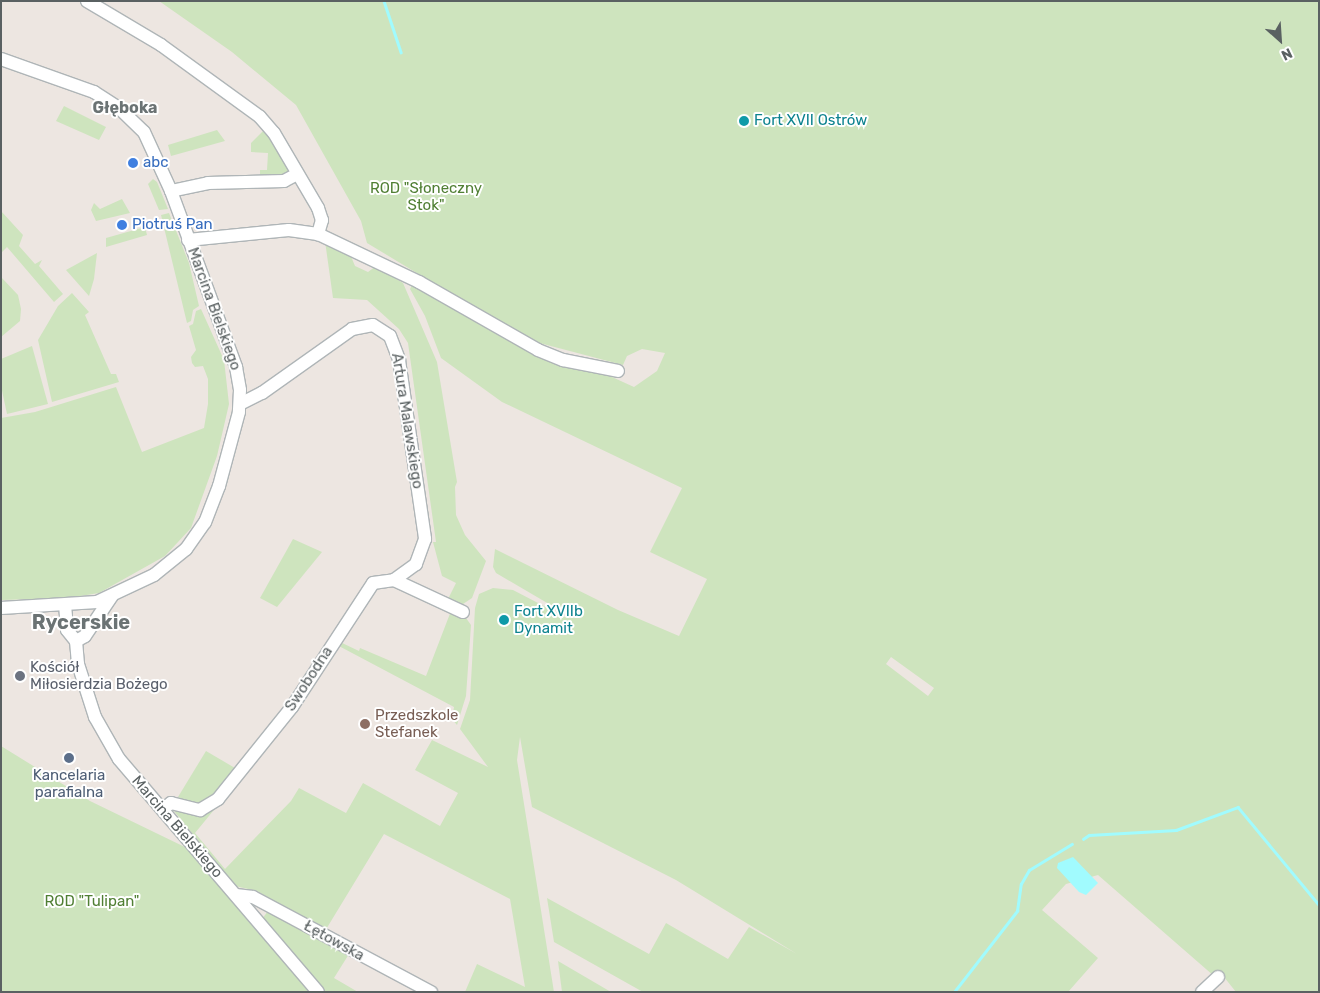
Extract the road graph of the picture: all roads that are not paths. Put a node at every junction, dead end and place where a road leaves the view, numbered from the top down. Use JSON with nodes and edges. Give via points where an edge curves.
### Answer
{"nodes":[{"id":1,"x":87,"y":1,"type":"edge"},
{"id":2,"x":1,"y":59,"type":"edge"},
{"id":3,"x":297,"y":174,"type":"junction"},
{"id":4,"x":171,"y":191,"type":"junction"},
{"id":5,"x":318,"y":234,"type":"junction"},
{"id":6,"x":188,"y":240,"type":"junction"},
{"id":7,"x":618,"y":371,"type":"dead end"},
{"id":8,"x":240,"y":404,"type":"junction"},
{"id":9,"x":394,"y":580,"type":"junction"},
{"id":10,"x":112,"y":596,"type":"junction"},
{"id":11,"x":84,"y":604,"type":"junction"},
{"id":12,"x":65,"y":605,"type":"junction"},
{"id":13,"x":1,"y":608,"type":"edge"},
{"id":14,"x":463,"y":612,"type":"dead end"},
{"id":15,"x":95,"y":621,"type":"junction"},
{"id":16,"x":76,"y":641,"type":"junction"},
{"id":17,"x":164,"y":809,"type":"junction"},
{"id":18,"x":236,"y":895,"type":"junction"},
{"id":19,"x":1218,"y":978,"type":"dead end"},
{"id":20,"x":318,"y":992,"type":"edge"},
{"id":21,"x":431,"y":992,"type":"edge"},
{"id":22,"x":1202,"y":992,"type":"edge"}],
"edges":[{"from":1,"to":3,"type":"street","via":[[161,45],[260,117],[274,133]]},
{"from":2,"to":4,"type":"street","name":"Marcina Bielskiego","via":[[79,84],[120,109],[154,146]]},
{"from":3,"to":4,"type":"street","via":[[284,181],[208,183]]},
{"from":3,"to":5,"type":"street","via":[[318,208],[322,220]]},
{"from":4,"to":6,"type":"street","name":"Marcina Bielskiego"},
{"from":5,"to":6,"type":"street","name":"Marcina Bielskiego","via":[[289,230]]},
{"from":5,"to":7,"type":"street","name":"Marcina Bielskiego","via":[[419,282],[538,350],[563,360]]},
{"from":6,"to":8,"type":"street","name":"Marcina Bielskiego","via":[[236,367]]},
{"from":8,"to":9,"type":"street","name":"Artura Malawskiego","via":[[262,393],[352,328],[373,326],[394,342],[425,538],[416,564]]},
{"from":8,"to":10,"type":"street","name":"Marcina Bielskiego","via":[[219,486],[197,536],[154,575]]},
{"from":9,"to":14,"type":"street"},
{"from":9,"to":17,"type":"street","name":"Swobodna","via":[[380,581],[369,588],[292,707],[218,800],[200,810],[171,803]]},
{"from":10,"to":11,"type":"street","name":"Marcina Bielskiego"},
{"from":10,"to":15,"type":"street","name":"Marcina Bielskiego"},
{"from":11,"to":12,"type":"street","name":"Marcina Bielskiego"},
{"from":11,"to":15,"type":"street"},
{"from":12,"to":13,"type":"street"},
{"from":12,"to":16,"type":"street","name":"Marcina Bielskiego","via":[[67,630]]},
{"from":15,"to":16,"type":"street","name":"Marcina Bielskiego"},
{"from":16,"to":17,"type":"street","name":"Marcina Bielskiego","via":[[78,664],[101,730],[122,763]]},
{"from":17,"to":18,"type":"street","name":"Marcina Bielskiego"},
{"from":18,"to":20,"type":"street","name":"Marcina Bielskiego"},
{"from":18,"to":21,"type":"street","name":"Łętowska","via":[[253,897]]},
{"from":19,"to":22,"type":"street"}]}
